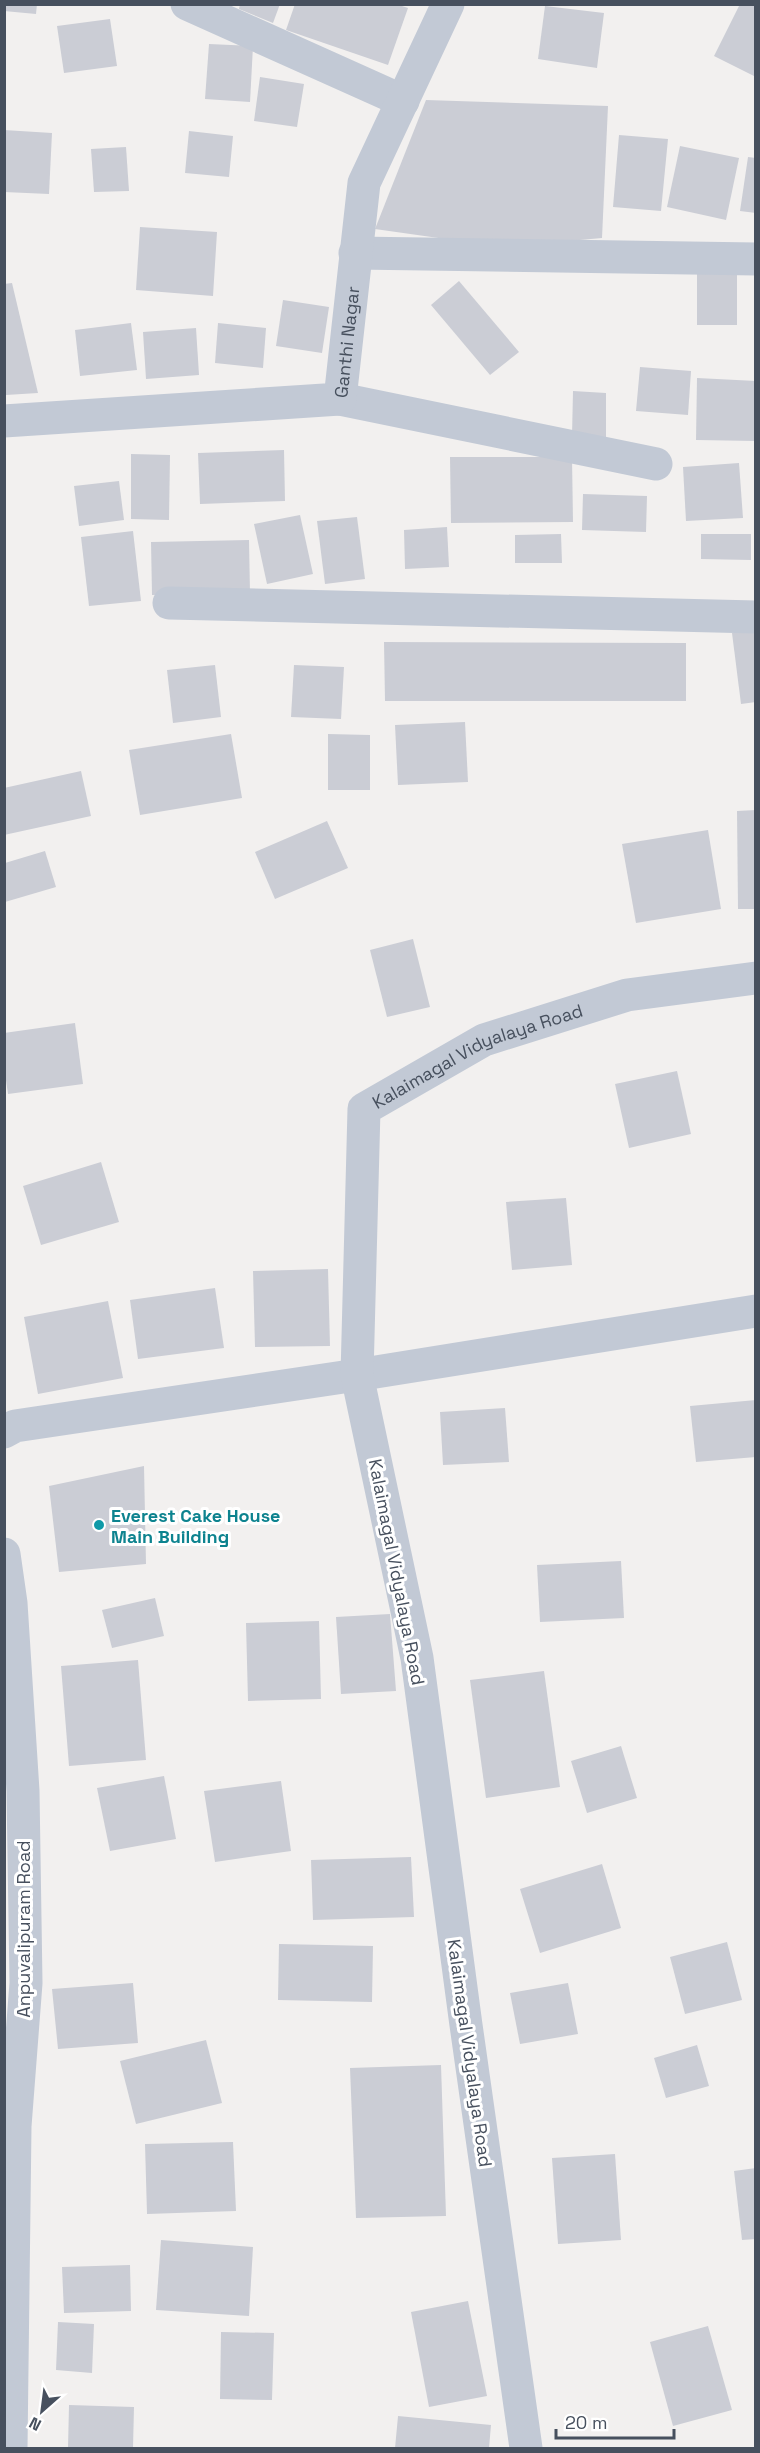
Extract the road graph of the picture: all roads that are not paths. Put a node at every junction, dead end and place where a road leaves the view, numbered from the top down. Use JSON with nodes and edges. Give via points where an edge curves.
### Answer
{"nodes":[{"id":1,"x":187,"y":4,"type":"edge"},
{"id":2,"x":443,"y":6,"type":"edge"},
{"id":3,"x":403,"y":101,"type":"junction"},
{"id":4,"x":355,"y":253,"type":"junction"},
{"id":5,"x":756,"y":259,"type":"edge"},
{"id":6,"x":340,"y":399,"type":"junction"},
{"id":7,"x":4,"y":421,"type":"edge"},
{"id":8,"x":656,"y":464,"type":"dead end"},
{"id":9,"x":169,"y":603,"type":"dead end"},
{"id":10,"x":756,"y":617,"type":"edge"},
{"id":11,"x":756,"y":978,"type":"edge"},
{"id":12,"x":756,"y":1311,"type":"edge"},
{"id":13,"x":357,"y":1375,"type":"junction"},
{"id":14,"x":4,"y":1432,"type":"edge"},
{"id":15,"x":4,"y":1554,"type":"edge"},
{"id":16,"x":14,"y":1791,"type":"edge"},
{"id":17,"x":10,"y":2126,"type":"edge"},
{"id":18,"x":12,"y":2448,"type":"edge"},
{"id":19,"x":526,"y":2448,"type":"edge"}],
"edges":[{"from":1,"to":3,"type":"street"},
{"from":2,"to":3,"type":"street","name":"Ganthi Nagar"},
{"from":3,"to":4,"type":"street","name":"Ganthi Nagar","via":[[364,183]]},
{"from":4,"to":5,"type":"street"},
{"from":4,"to":6,"type":"street","name":"Ganthi Nagar"},
{"from":6,"to":7,"type":"street","name":"Ganthi Nagar"},
{"from":6,"to":8,"type":"street"},
{"from":9,"to":10,"type":"street"},
{"from":11,"to":13,"type":"street","name":"Kalaimagal Vidyalaya Road","via":[[627,996],[484,1040],[363,1109]]},
{"from":12,"to":13,"type":"street"},
{"from":13,"to":14,"type":"street","via":[[15,1426]]},
{"from":13,"to":19,"type":"street","name":"Kalaimagal Vidyalaya Road","via":[[417,1658]]},
{"from":15,"to":16,"type":"street","name":"Anpuvalipuram Road","via":[[11,1602]]},
{"from":16,"to":17,"type":"street","name":"Anpuvalipuram Road","via":[[26,1983]]},
{"from":17,"to":18,"type":"street","name":"Anpuvalipuram Road"}]}
